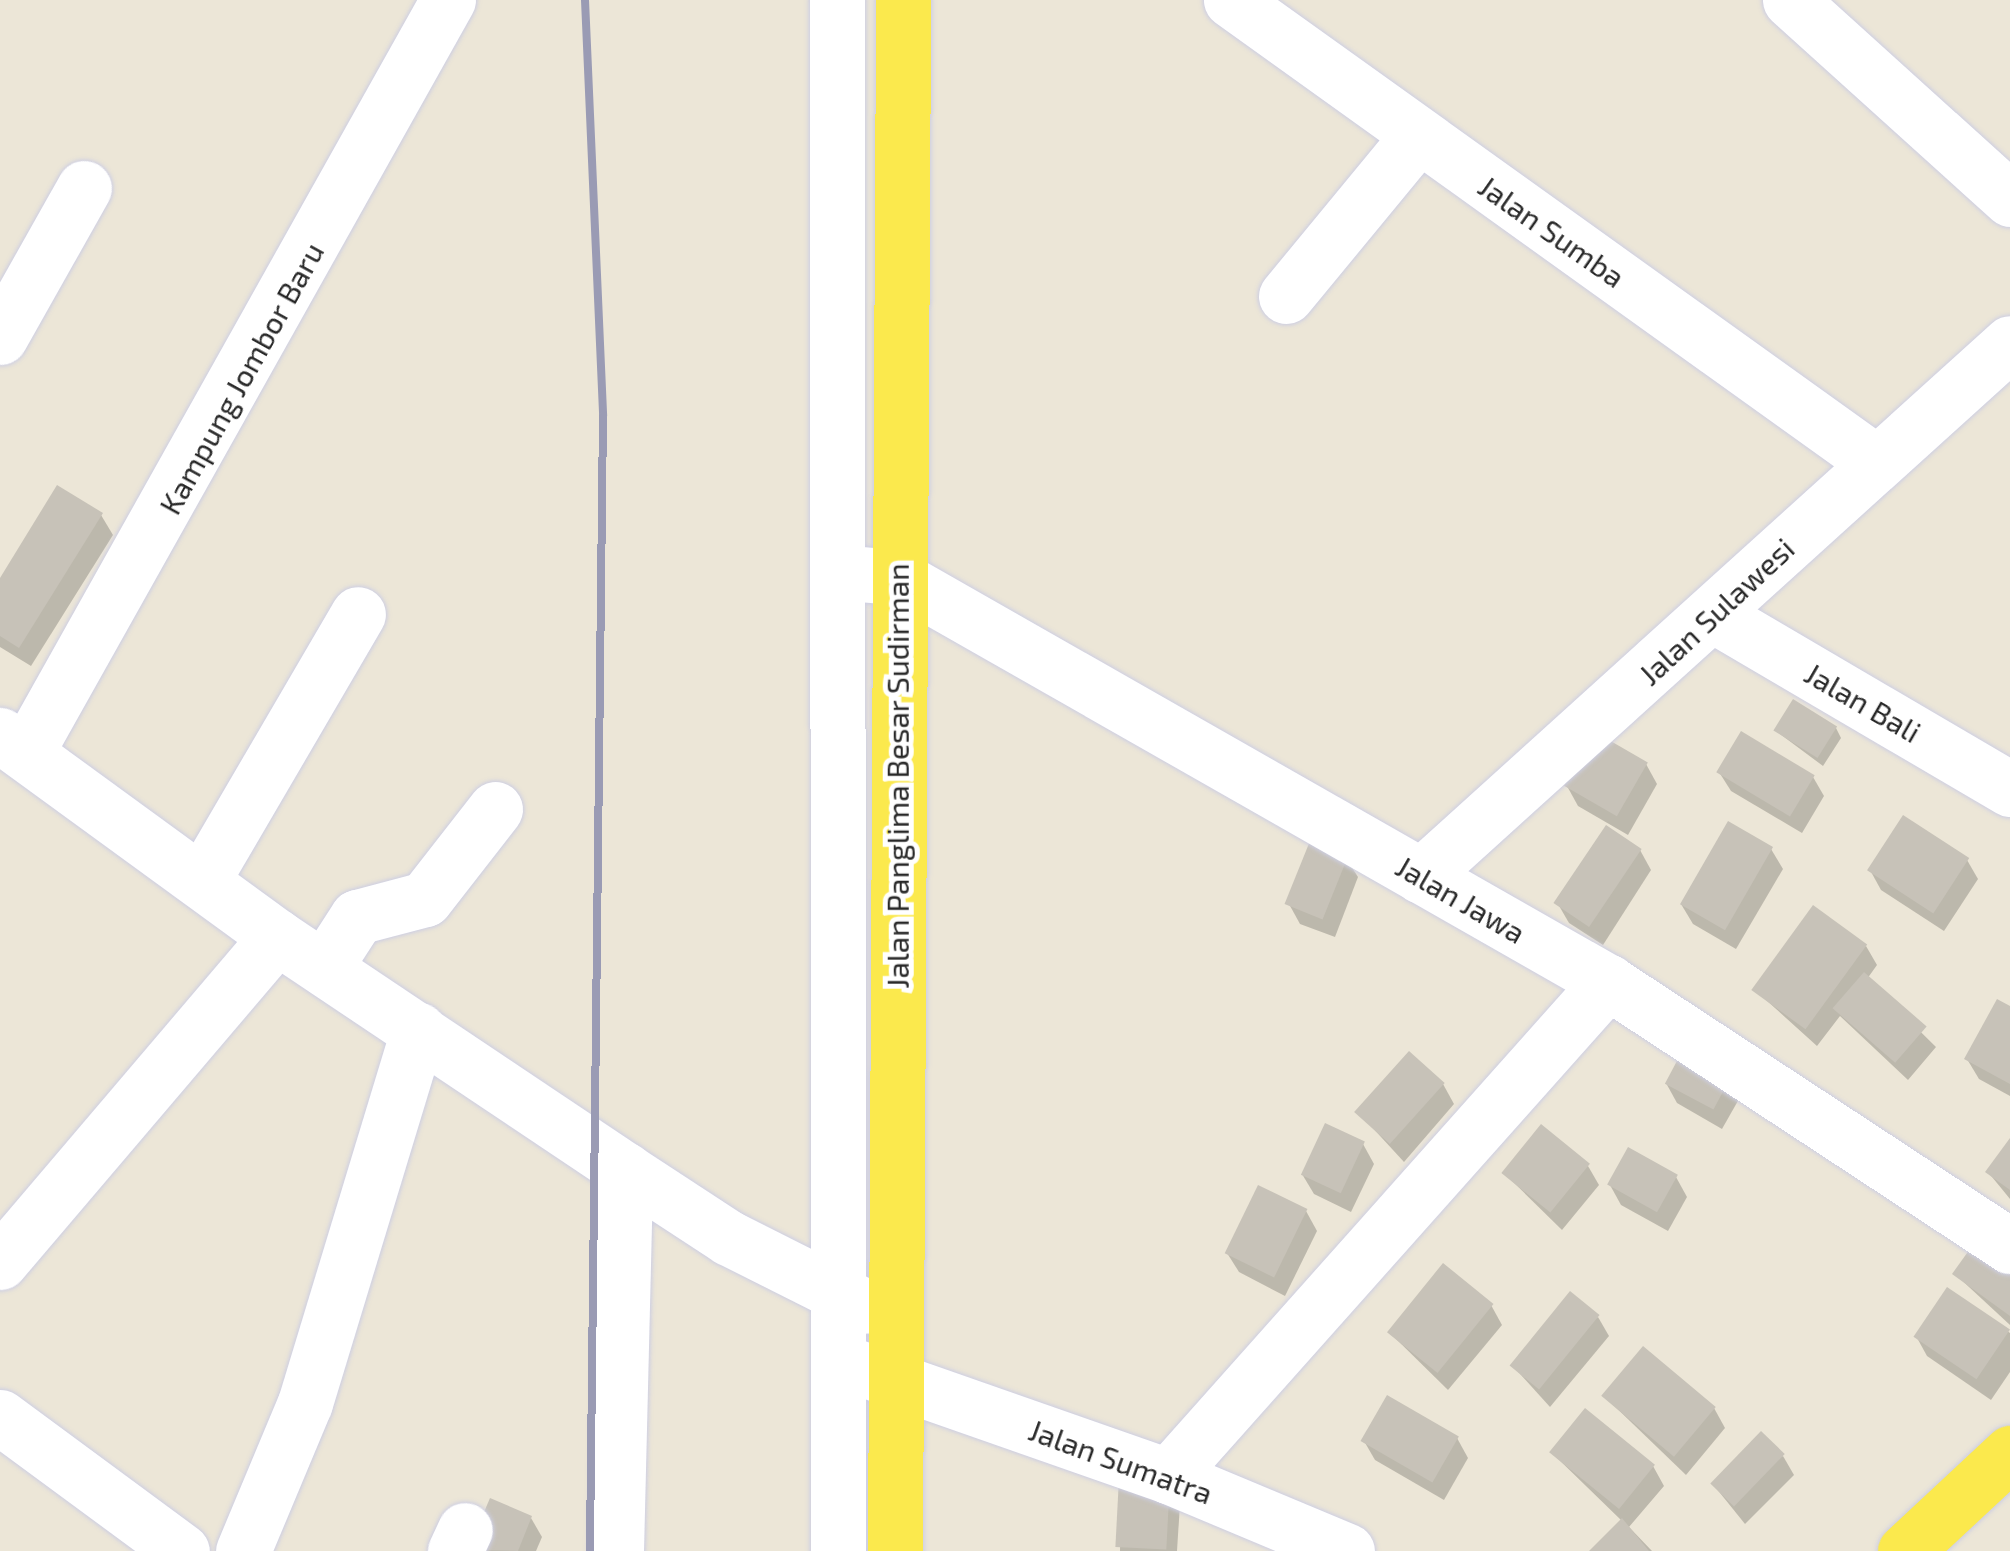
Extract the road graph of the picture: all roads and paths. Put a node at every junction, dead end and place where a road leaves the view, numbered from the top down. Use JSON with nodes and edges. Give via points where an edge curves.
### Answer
{"nodes":[{"id":1,"x":448,"y":0,"type":"edge"},
{"id":2,"x":837,"y":0,"type":"edge"},
{"id":3,"x":903,"y":0,"type":"edge"},
{"id":4,"x":1231,"y":0,"type":"edge"},
{"id":5,"x":1790,"y":0,"type":"edge"},
{"id":6,"x":1418,"y":136,"type":"junction"},
{"id":7,"x":84,"y":188,"type":"dead end"},
{"id":8,"x":2010,"y":199,"type":"edge"},
{"id":9,"x":1286,"y":296,"type":"dead end"},
{"id":10,"x":0,"y":336,"type":"edge"},
{"id":11,"x":2010,"y":343,"type":"edge"},
{"id":12,"x":1874,"y":461,"type":"junction"},
{"id":13,"x":837,"y":572,"type":"junction"},
{"id":14,"x":897,"y":577,"type":"junction"},
{"id":15,"x":358,"y":614,"type":"dead end"},
{"id":16,"x":1715,"y":616,"type":"junction"},
{"id":17,"x":13,"y":743,"type":"edge"},
{"id":18,"x":2010,"y":790,"type":"edge"},
{"id":19,"x":495,"y":808,"type":"dead end"},
{"id":20,"x":1421,"y":876,"type":"junction"},
{"id":21,"x":202,"y":882,"type":"junction"},
{"id":22,"x":277,"y":937,"type":"junction"},
{"id":23,"x":324,"y":968,"type":"junction"},
{"id":24,"x":1608,"y":982,"type":"junction"},
{"id":25,"x":418,"y":1030,"type":"junction"},
{"id":26,"x":625,"y":1170,"type":"junction"},
{"id":27,"x":2010,"y":1246,"type":"edge"},
{"id":28,"x":0,"y":1262,"type":"edge"},
{"id":29,"x":838,"y":1293,"type":"junction"},
{"id":30,"x":897,"y":1322,"type":"junction"},
{"id":31,"x":837,"y":1362,"type":"junction"},
{"id":32,"x":894,"y":1376,"type":"junction"},
{"id":33,"x":0,"y":1417,"type":"edge"},
{"id":34,"x":2010,"y":1453,"type":"edge"},
{"id":35,"x":1168,"y":1476,"type":"junction"},
{"id":36,"x":182,"y":1551,"type":"edge"},
{"id":37,"x":243,"y":1551,"type":"edge"},
{"id":38,"x":616,"y":1551,"type":"edge"},
{"id":39,"x":838,"y":1551,"type":"edge"},
{"id":40,"x":895,"y":1551,"type":"edge"},
{"id":41,"x":1347,"y":1551,"type":"edge"},
{"id":42,"x":1904,"y":1551,"type":"edge"}],
"edges":[{"from":1,"to":17,"type":"street","name":"Kampung Jombor Baru"},
{"from":2,"to":13,"type":"street"},
{"from":3,"to":14,"type":"main road","name":"Jalan Panglima Besar Sudirman"},
{"from":4,"to":6,"type":"street","name":"Jalan Sumba"},
{"from":5,"to":8,"type":"street"},
{"from":6,"to":9,"type":"street"},
{"from":6,"to":12,"type":"street","name":"Jalan Sumba"},
{"from":7,"to":10,"type":"street"},
{"from":11,"to":12,"type":"street","name":"Jalan Sulawesi"},
{"from":12,"to":16,"type":"street","name":"Jalan Sulawesi"},
{"from":13,"to":14,"type":"street"},
{"from":13,"to":29,"type":"street"},
{"from":14,"to":20,"type":"street","name":"Jalan Jawa"},
{"from":14,"to":30,"type":"main road","name":"Jalan Panglima Besar Sudirman"},
{"from":15,"to":21,"type":"street"},
{"from":16,"to":18,"type":"street","name":"Jalan Bali"},
{"from":16,"to":20,"type":"street","name":"Jalan Sulawesi"},
{"from":17,"to":21,"type":"street"},
{"from":19,"to":23,"type":"street","via":[[425,899],[357,916]]},
{"from":20,"to":24,"type":"street","name":"Jalan Jawa"},
{"from":21,"to":22,"type":"street"},
{"from":22,"to":23,"type":"street"},
{"from":22,"to":28,"type":"street"},
{"from":23,"to":25,"type":"street"},
{"from":24,"to":27,"type":"street","name":"Jalan Jawa"},
{"from":24,"to":35,"type":"street"},
{"from":25,"to":26,"type":"street"},
{"from":25,"to":37,"type":"street","via":[[305,1403]]},
{"from":26,"to":29,"type":"street"},
{"from":26,"to":38,"type":"street"},
{"from":29,"to":30,"type":"street"},
{"from":29,"to":31,"type":"street"},
{"from":30,"to":32,"type":"main road","name":"Jalan Panglima Besar Sudirman"},
{"from":31,"to":32,"type":"street","name":"Jalan Sumatra"},
{"from":31,"to":39,"type":"street"},
{"from":32,"to":35,"type":"street","name":"Jalan Sumatra"},
{"from":32,"to":40,"type":"main road","name":"Jalan Panglima Besar Sudirman"},
{"from":33,"to":36,"type":"street"},
{"from":34,"to":42,"type":"main road"},
{"from":35,"to":41,"type":"street","name":"Jalan Sumatra"}]}
